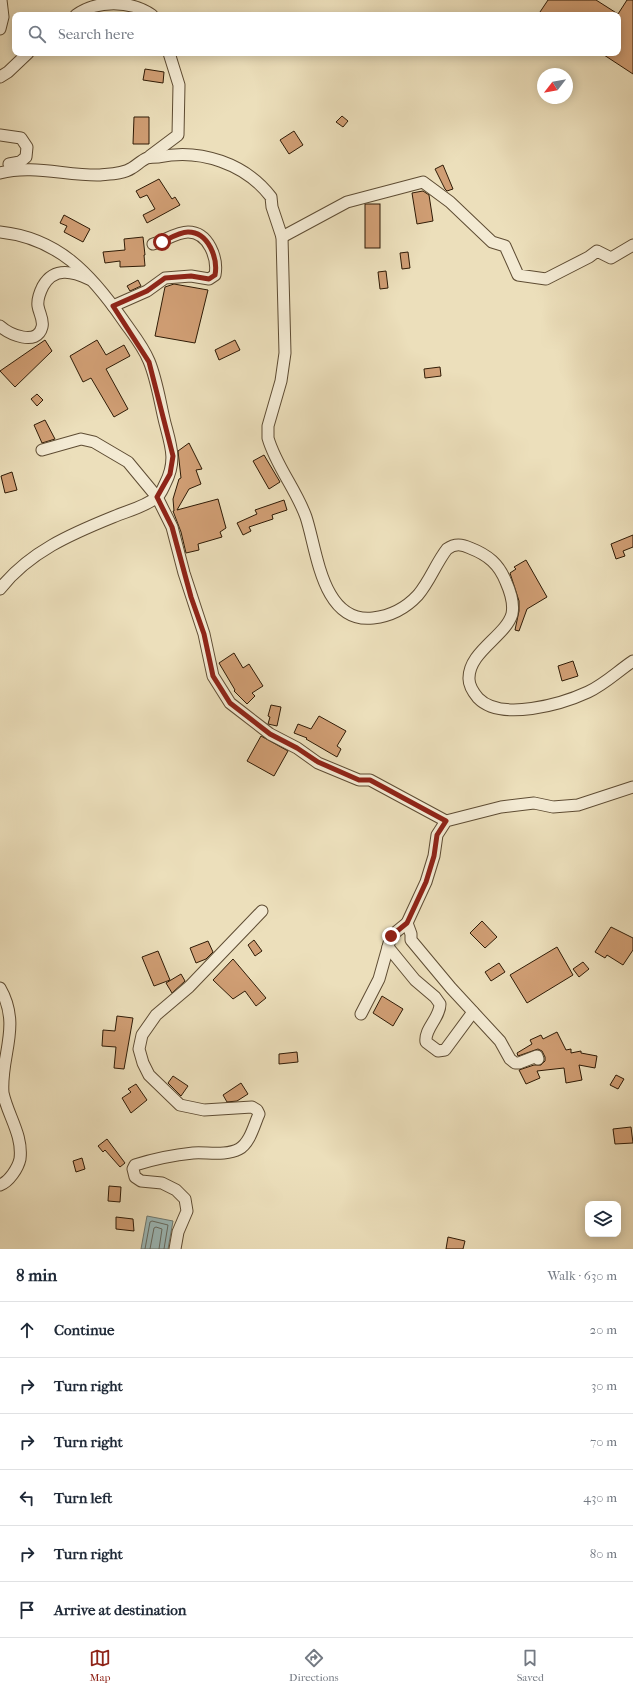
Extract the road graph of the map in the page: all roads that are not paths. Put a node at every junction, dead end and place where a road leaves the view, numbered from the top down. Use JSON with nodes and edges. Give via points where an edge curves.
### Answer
{"nodes":[{"id":1,"x":1,"y":0,"type":"edge"},
{"id":2,"x":80,"y":12,"type":"edge"},
{"id":3,"x":146,"y":12,"type":"edge"},
{"id":4,"x":0,"y":29,"type":"edge"},
{"id":5,"x":25,"y":56,"type":"edge"},
{"id":6,"x":170,"y":56,"type":"edge"},
{"id":7,"x":0,"y":77,"type":"edge"},
{"id":8,"x":0,"y":135,"type":"edge"},
{"id":9,"x":148,"y":158,"type":"junction"},
{"id":10,"x":0,"y":165,"type":"edge"},
{"id":11,"x":0,"y":173,"type":"edge"},
{"id":12,"x":0,"y":232,"type":"edge"},
{"id":13,"x":282,"y":237,"type":"junction"},
{"id":14,"x":153,"y":244,"type":"dead end"},
{"id":15,"x":633,"y":245,"type":"edge"},
{"id":16,"x":93,"y":280,"type":"junction"},
{"id":17,"x":113,"y":306,"type":"junction"},
{"id":18,"x":0,"y":326,"type":"edge"},
{"id":19,"x":42,"y":450,"type":"dead end"},
{"id":20,"x":157,"y":497,"type":"junction"},
{"id":21,"x":0,"y":589,"type":"edge"},
{"id":22,"x":633,"y":661,"type":"edge"},
{"id":23,"x":633,"y":787,"type":"edge"},
{"id":24,"x":446,"y":821,"type":"junction"},
{"id":25,"x":262,"y":911,"type":"dead end"},
{"id":26,"x":407,"y":923,"type":"junction"},
{"id":27,"x":388,"y":947,"type":"junction"},
{"id":28,"x":0,"y":988,"type":"edge"},
{"id":29,"x":473,"y":1012,"type":"junction"},
{"id":30,"x":362,"y":1014,"type":"dead end"},
{"id":31,"x":538,"y":1059,"type":"dead end"},
{"id":32,"x":0,"y":1185,"type":"edge"},
{"id":33,"x":175,"y":1249,"type":"edge"}],
"edges":[{"from":1,"to":4,"type":"street","via":[[3,17]]},
{"from":2,"to":3,"type":"street","via":[[102,2],[135,6]]},
{"from":5,"to":7,"type":"street"},
{"from":6,"to":9,"type":"street","via":[[179,85],[178,135]]},
{"from":8,"to":10,"type":"street","via":[[21,138],[28,152],[26,158],[20,162]]},
{"from":9,"to":11,"type":"street","via":[[131,169],[112,174],[73,174],[21,168]]},
{"from":9,"to":13,"type":"street","via":[[175,154],[190,155],[216,160],[238,169],[272,196],[272,207]]},
{"from":12,"to":16,"type":"street","via":[[22,234],[41,241],[77,264]]},
{"from":13,"to":15,"type":"street","via":[[347,202],[423,182],[450,202],[492,242],[505,246],[518,275],[546,279],[597,251],[610,258]]},
{"from":13,"to":22,"type":"street","via":[[285,361],[268,426],[268,438],[302,506],[318,566],[333,598],[348,612],[364,618],[393,614],[409,604],[421,591],[447,549],[462,545],[481,553],[498,566],[510,591],[511,599],[512,614],[507,624],[481,651],[470,669],[470,685],[480,700],[493,707],[509,709],[550,705],[588,692]]},
{"from":14,"to":17,"type":"street","via":[[193,232],[212,248],[215,275],[209,279],[191,276],[165,278],[147,291]]},
{"from":16,"to":17,"type":"street"},
{"from":16,"to":18,"type":"street","via":[[76,273],[62,272],[52,275],[38,298],[42,326],[41,331],[35,336],[19,337]]},
{"from":17,"to":20,"type":"street","via":[[149,362],[173,456],[170,474]]},
{"from":19,"to":20,"type":"street","via":[[81,439],[94,442],[128,462]]},
{"from":20,"to":21,"type":"street","via":[[138,508],[85,528],[50,546],[21,566]]},
{"from":20,"to":24,"type":"street","via":[[172,527],[204,634],[213,676],[230,703],[270,734],[318,762],[359,780],[370,780]]},
{"from":23,"to":24,"type":"street","via":[[578,804],[553,807],[534,803],[501,807]]},
{"from":24,"to":26,"type":"street","via":[[437,835],[426,882]]},
{"from":25,"to":33,"type":"street","via":[[189,987],[156,1015],[142,1035],[139,1049],[146,1069],[180,1105],[204,1110],[252,1107],[259,1114],[245,1143],[239,1149],[159,1158],[135,1165],[135,1177],[141,1181],[162,1183],[176,1190],[185,1199],[187,1211],[178,1232]]},
{"from":26,"to":27,"type":"street","via":[[391,936]]},
{"from":26,"to":29,"type":"street","via":[[413,945]]},
{"from":27,"to":29,"type":"street","via":[[415,980],[440,1004],[426,1038],[430,1046],[438,1051],[445,1050]]},
{"from":27,"to":30,"type":"street","via":[[379,979]]},
{"from":28,"to":32,"type":"street","via":[[10,1015],[2,1073],[3,1093],[18,1134],[20,1149],[17,1167],[8,1180]]},
{"from":29,"to":31,"type":"street","via":[[500,1041],[515,1063],[519,1064],[537,1056]]}]}
